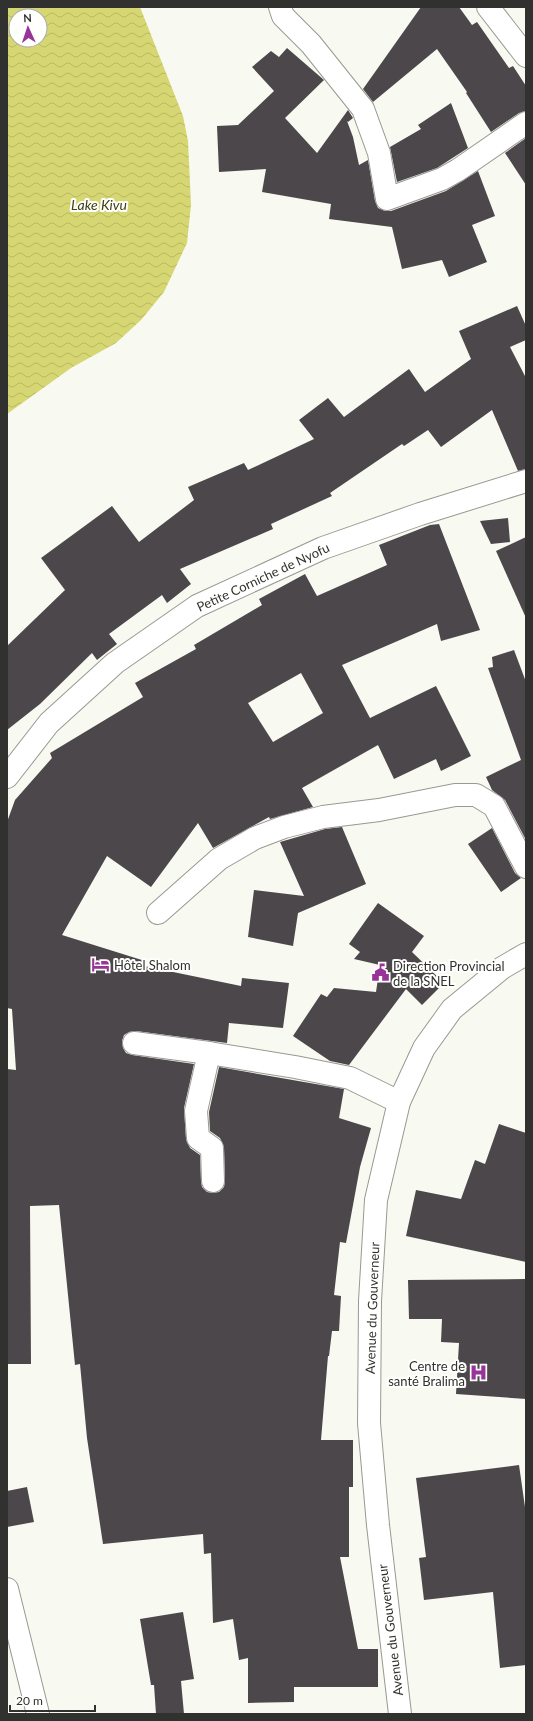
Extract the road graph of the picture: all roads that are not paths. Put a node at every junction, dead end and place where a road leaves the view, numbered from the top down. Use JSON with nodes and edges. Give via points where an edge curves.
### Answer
{"nodes":[{"id":1,"x":280,"y":7,"type":"edge"},
{"id":2,"x":488,"y":7,"type":"edge"},
{"id":3,"x":526,"y":56,"type":"edge"},
{"id":4,"x":526,"y":123,"type":"edge"},
{"id":5,"x":526,"y":481,"type":"edge"},
{"id":6,"x":7,"y":777,"type":"edge"},
{"id":7,"x":526,"y":867,"type":"edge"},
{"id":8,"x":158,"y":914,"type":"dead end"},
{"id":9,"x":526,"y":954,"type":"edge"},
{"id":10,"x":134,"y":1043,"type":"dead end"},
{"id":11,"x":209,"y":1053,"type":"junction"},
{"id":12,"x":399,"y":1102,"type":"junction"},
{"id":13,"x":213,"y":1182,"type":"dead end"},
{"id":14,"x":7,"y":1589,"type":"edge"},
{"id":15,"x":38,"y":1714,"type":"edge"},
{"id":16,"x":400,"y":1714,"type":"edge"}],
"edges":[{"from":1,"to":4,"type":"street","via":[[283,16],[311,44],[363,109],[379,153],[387,199],[447,176]]},
{"from":2,"to":3,"type":"street"},
{"from":5,"to":6,"type":"street","name":"Petite Corniche de Nyofu","via":[[323,548],[197,606],[115,663],[48,723]]},
{"from":7,"to":8,"type":"street","via":[[494,806],[476,795],[454,795],[379,810],[323,817],[255,838],[219,859]]},
{"from":9,"to":12,"type":"street","name":"Avenue du Gouverneur","via":[[502,968],[452,1009],[424,1048]]},
{"from":10,"to":11,"type":"street"},
{"from":11,"to":12,"type":"street","via":[[350,1078]]},
{"from":11,"to":13,"type":"street","via":[[196,1111],[198,1138],[212,1148]]},
{"from":12,"to":16,"type":"street","name":"Avenue du Gouverneur","via":[[376,1200],[370,1301],[369,1423]]},
{"from":14,"to":15,"type":"street"}]}
